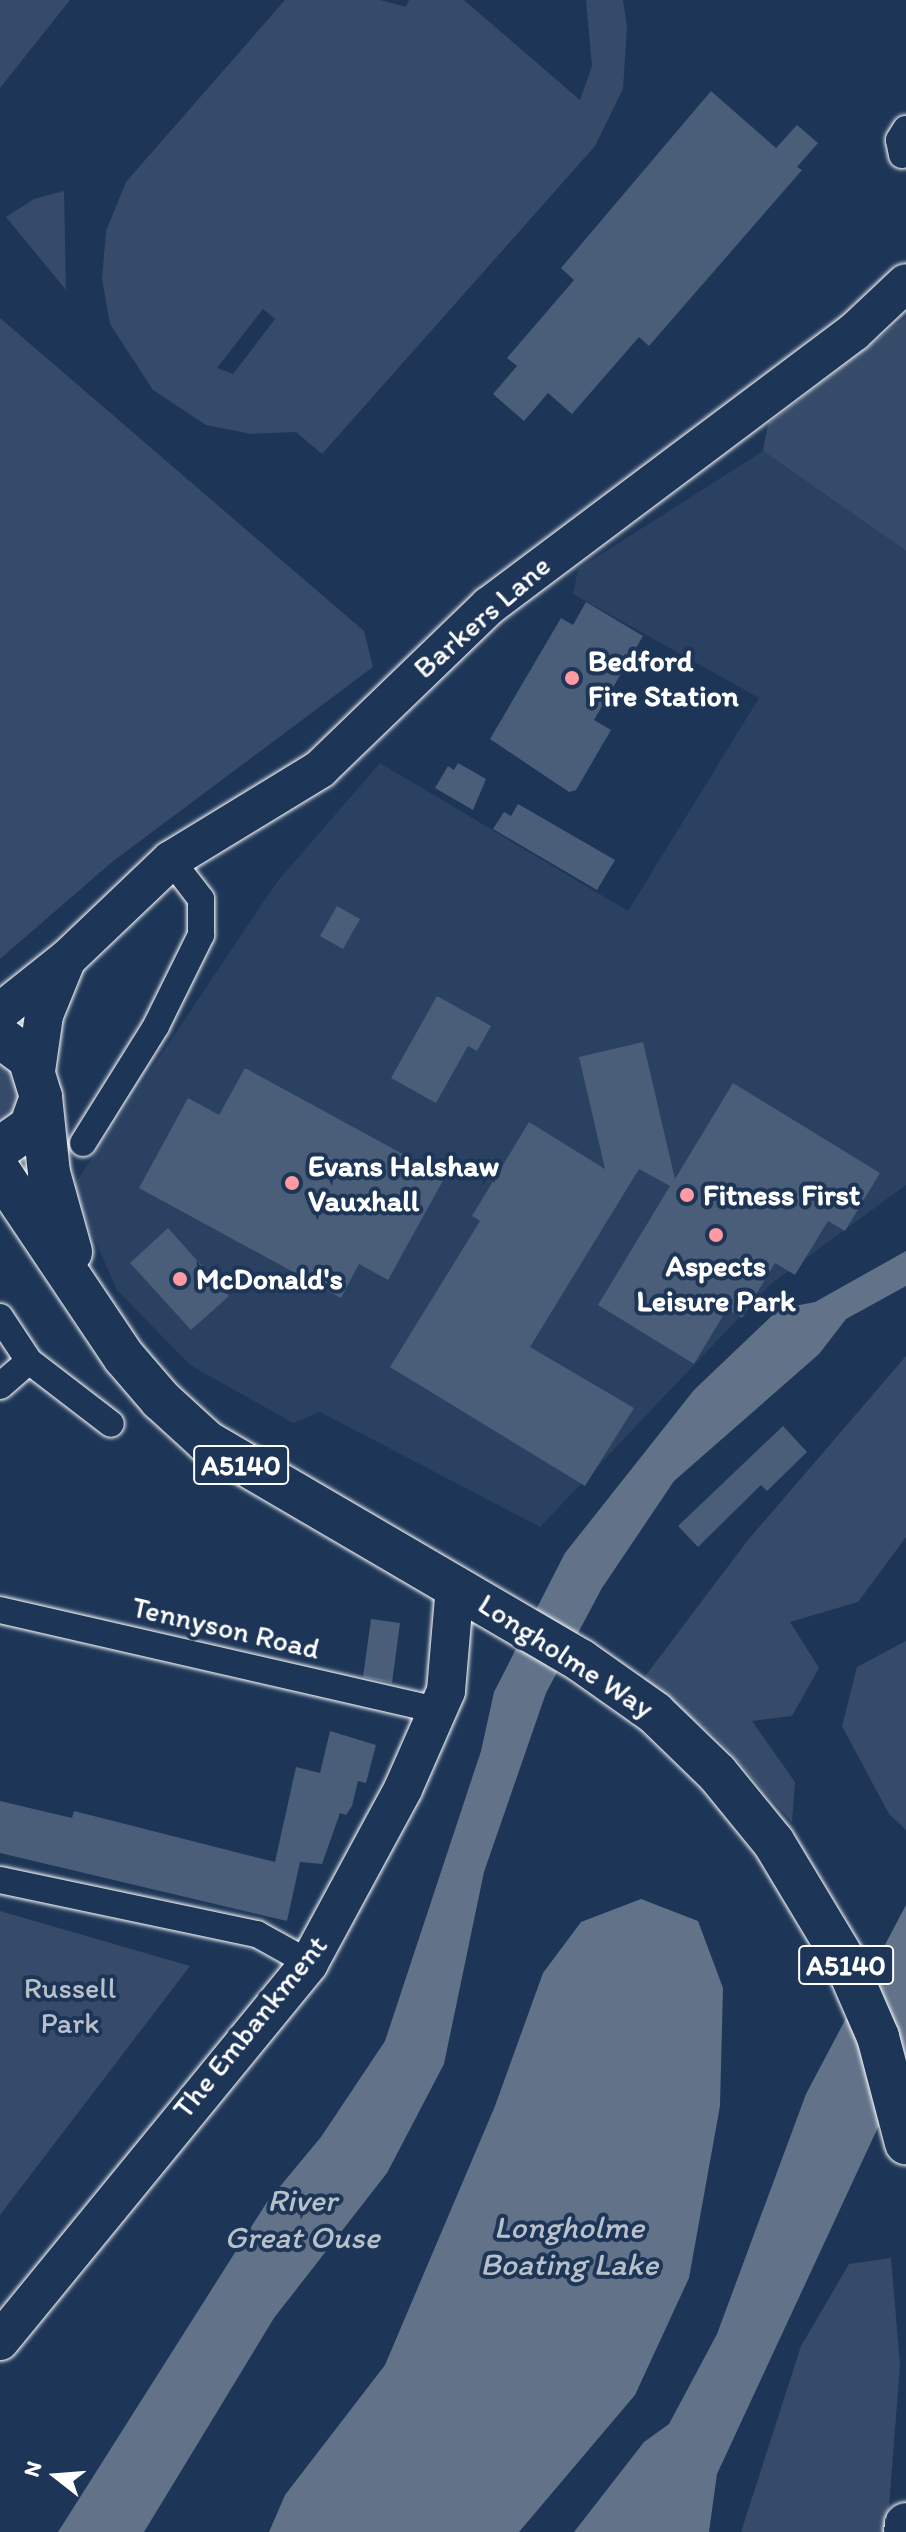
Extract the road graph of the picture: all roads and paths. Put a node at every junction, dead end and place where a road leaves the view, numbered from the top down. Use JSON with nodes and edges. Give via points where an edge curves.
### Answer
{"nodes":[{"id":1,"x":906,"y":283,"type":"edge"},
{"id":2,"x":171,"y":860,"type":"junction"},
{"id":3,"x":68,"y":958,"type":"junction"},
{"id":4,"x":0,"y":1012,"type":"edge"},
{"id":5,"x":0,"y":1037,"type":"edge"},
{"id":6,"x":38,"y":1084,"type":"junction"},
{"id":7,"x":83,"y":1143,"type":"dead end"},
{"id":8,"x":0,"y":1148,"type":"edge"},
{"id":9,"x":0,"y":1172,"type":"edge"},
{"id":10,"x":80,"y":1284,"type":"junction"},
{"id":11,"x":0,"y":1317,"type":"edge"},
{"id":12,"x":29,"y":1361,"type":"junction"},
{"id":13,"x":0,"y":1386,"type":"edge"},
{"id":14,"x":111,"y":1424,"type":"dead end"},
{"id":15,"x":455,"y":1585,"type":"junction"},
{"id":16,"x":0,"y":1610,"type":"edge"},
{"id":17,"x":438,"y":1710,"type":"junction"},
{"id":18,"x":0,"y":1880,"type":"edge"},
{"id":19,"x":309,"y":1963,"type":"junction"},
{"id":20,"x":906,"y":2143,"type":"edge"},
{"id":21,"x":0,"y":2341,"type":"edge"},
{"id":22,"x":906,"y":2524,"type":"edge"},
{"id":23,"x":905,"y":2532,"type":"edge"}],
"edges":[{"from":1,"to":2,"type":"street","name":"Barkers Lane","via":[[854,332],[489,606],[320,769]]},
{"from":2,"to":3,"type":"street","name":"Barkers Lane"},
{"from":2,"to":7,"type":"street","via":[[201,899],[201,935],[156,1026]]},
{"from":3,"to":4,"type":"street","name":"Barkers Lane"},
{"from":3,"to":6,"type":"street","name":"Barkers Lane","via":[[44,1015]]},
{"from":5,"to":6,"type":"main road","via":[[18,1047]]},
{"from":6,"to":8,"type":"main road","via":[[30,1127]]},
{"from":6,"to":10,"type":"main road","number":"A5140","via":[[49,1173]]},
{"from":9,"to":10,"type":"main road","number":"A5140"},
{"from":10,"to":15,"type":"main road","number":"A5140","via":[[140,1377],[207,1442]]},
{"from":11,"to":12,"type":"street"},
{"from":12,"to":13,"type":"street"},
{"from":12,"to":14,"type":"street"},
{"from":15,"to":17,"type":"street","name":"The Embankment","via":[[454,1639]]},
{"from":15,"to":20,"type":"main road","name":"Longholme Way","number":"A5140","via":[[580,1660],[655,1713],[745,1806],[845,1961],[878,2037]]},
{"from":16,"to":17,"type":"street","name":"Tennyson Road"},
{"from":17,"to":19,"type":"street","name":"The Embankment","via":[[403,1789]]},
{"from":18,"to":19,"type":"street","via":[[257,1934]]},
{"from":19,"to":21,"type":"street","name":"The Embankment"},
{"from":22,"to":23,"type":"main road"}]}
